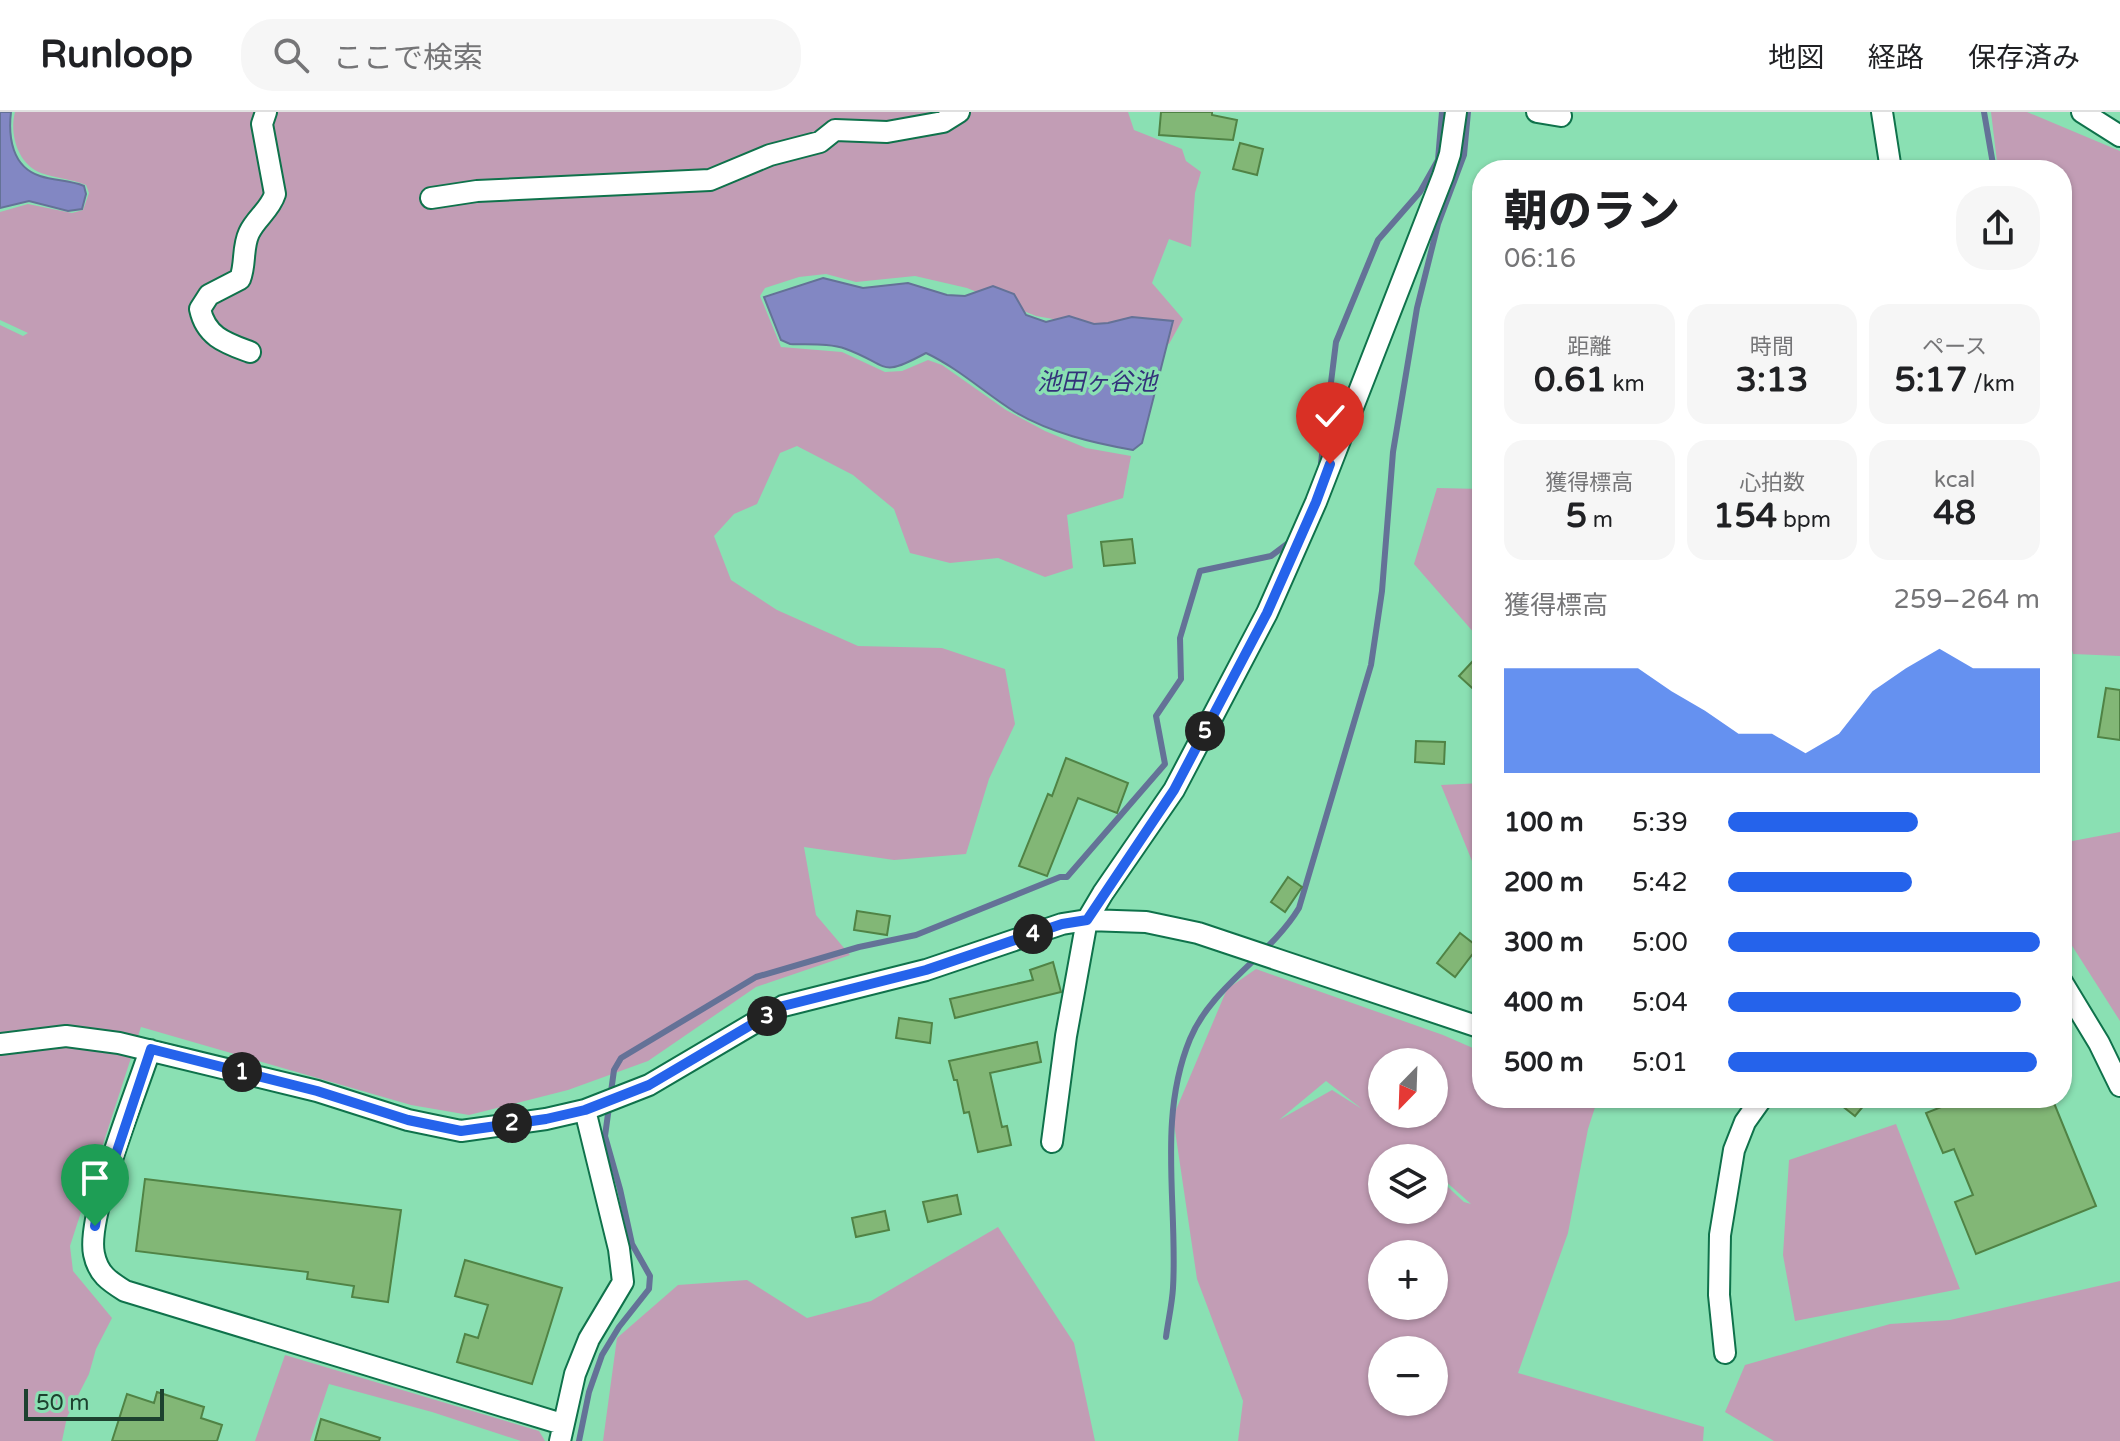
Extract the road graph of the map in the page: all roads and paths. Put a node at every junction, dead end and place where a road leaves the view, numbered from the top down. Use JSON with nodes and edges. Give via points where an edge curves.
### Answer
{"nodes":[{"id":1,"x":266,"y":112,"type":"edge"},
{"id":2,"x":959,"y":112,"type":"edge"},
{"id":3,"x":1456,"y":112,"type":"edge"},
{"id":4,"x":1537,"y":112,"type":"edge"},
{"id":5,"x":1882,"y":112,"type":"edge"},
{"id":6,"x":2082,"y":112,"type":"edge"},
{"id":7,"x":1561,"y":116,"type":"dead end"},
{"id":8,"x":2120,"y":136,"type":"edge"},
{"id":9,"x":1889,"y":160,"type":"edge"},
{"id":10,"x":431,"y":198,"type":"dead end"},
{"id":11,"x":250,"y":352,"type":"dead end"},
{"id":12,"x":1087,"y":920,"type":"junction"},
{"id":13,"x":2072,"y":998,"type":"edge"},
{"id":14,"x":1472,"y":1025,"type":"edge"},
{"id":15,"x":0,"y":1044,"type":"edge"},
{"id":16,"x":150,"y":1050,"type":"junction"},
{"id":17,"x":2120,"y":1086,"type":"edge"},
{"id":18,"x":1755,"y":1108,"type":"edge"},
{"id":19,"x":585,"y":1110,"type":"junction"},
{"id":20,"x":1052,"y":1142,"type":"dead end"},
{"id":21,"x":1725,"y":1353,"type":"dead end"},
{"id":22,"x":561,"y":1433,"type":"edge"}],
"edges":[{"from":1,"to":11,"type":"street","via":[[262,124],[273,201],[250,229],[240,279],[209,295],[200,309],[216,338]]},
{"from":2,"to":10,"type":"street","via":[[943,122],[887,132],[835,130],[820,142],[770,155],[710,180],[477,191]]},
{"from":3,"to":12,"type":"street","via":[[1443,176],[1267,613],[1174,790]]},
{"from":4,"to":7,"type":"street"},
{"from":5,"to":9,"type":"street"},
{"from":6,"to":8,"type":"street"},
{"from":12,"to":14,"type":"street","via":[[1146,922],[1198,933]]},
{"from":12,"to":19,"type":"street","via":[[926,970],[783,1006],[649,1085]]},
{"from":12,"to":20,"type":"street"},
{"from":13,"to":17,"type":"street"},
{"from":15,"to":16,"type":"street","via":[[66,1036]]},
{"from":16,"to":19,"type":"street","via":[[461,1131]]},
{"from":16,"to":22,"type":"street","via":[[98,1208],[93,1252],[106,1280],[125,1291]]},
{"from":18,"to":21,"type":"street","via":[[1734,1150],[1720,1235]]},
{"from":19,"to":22,"type":"street","via":[[623,1282],[589,1339]]}]}
